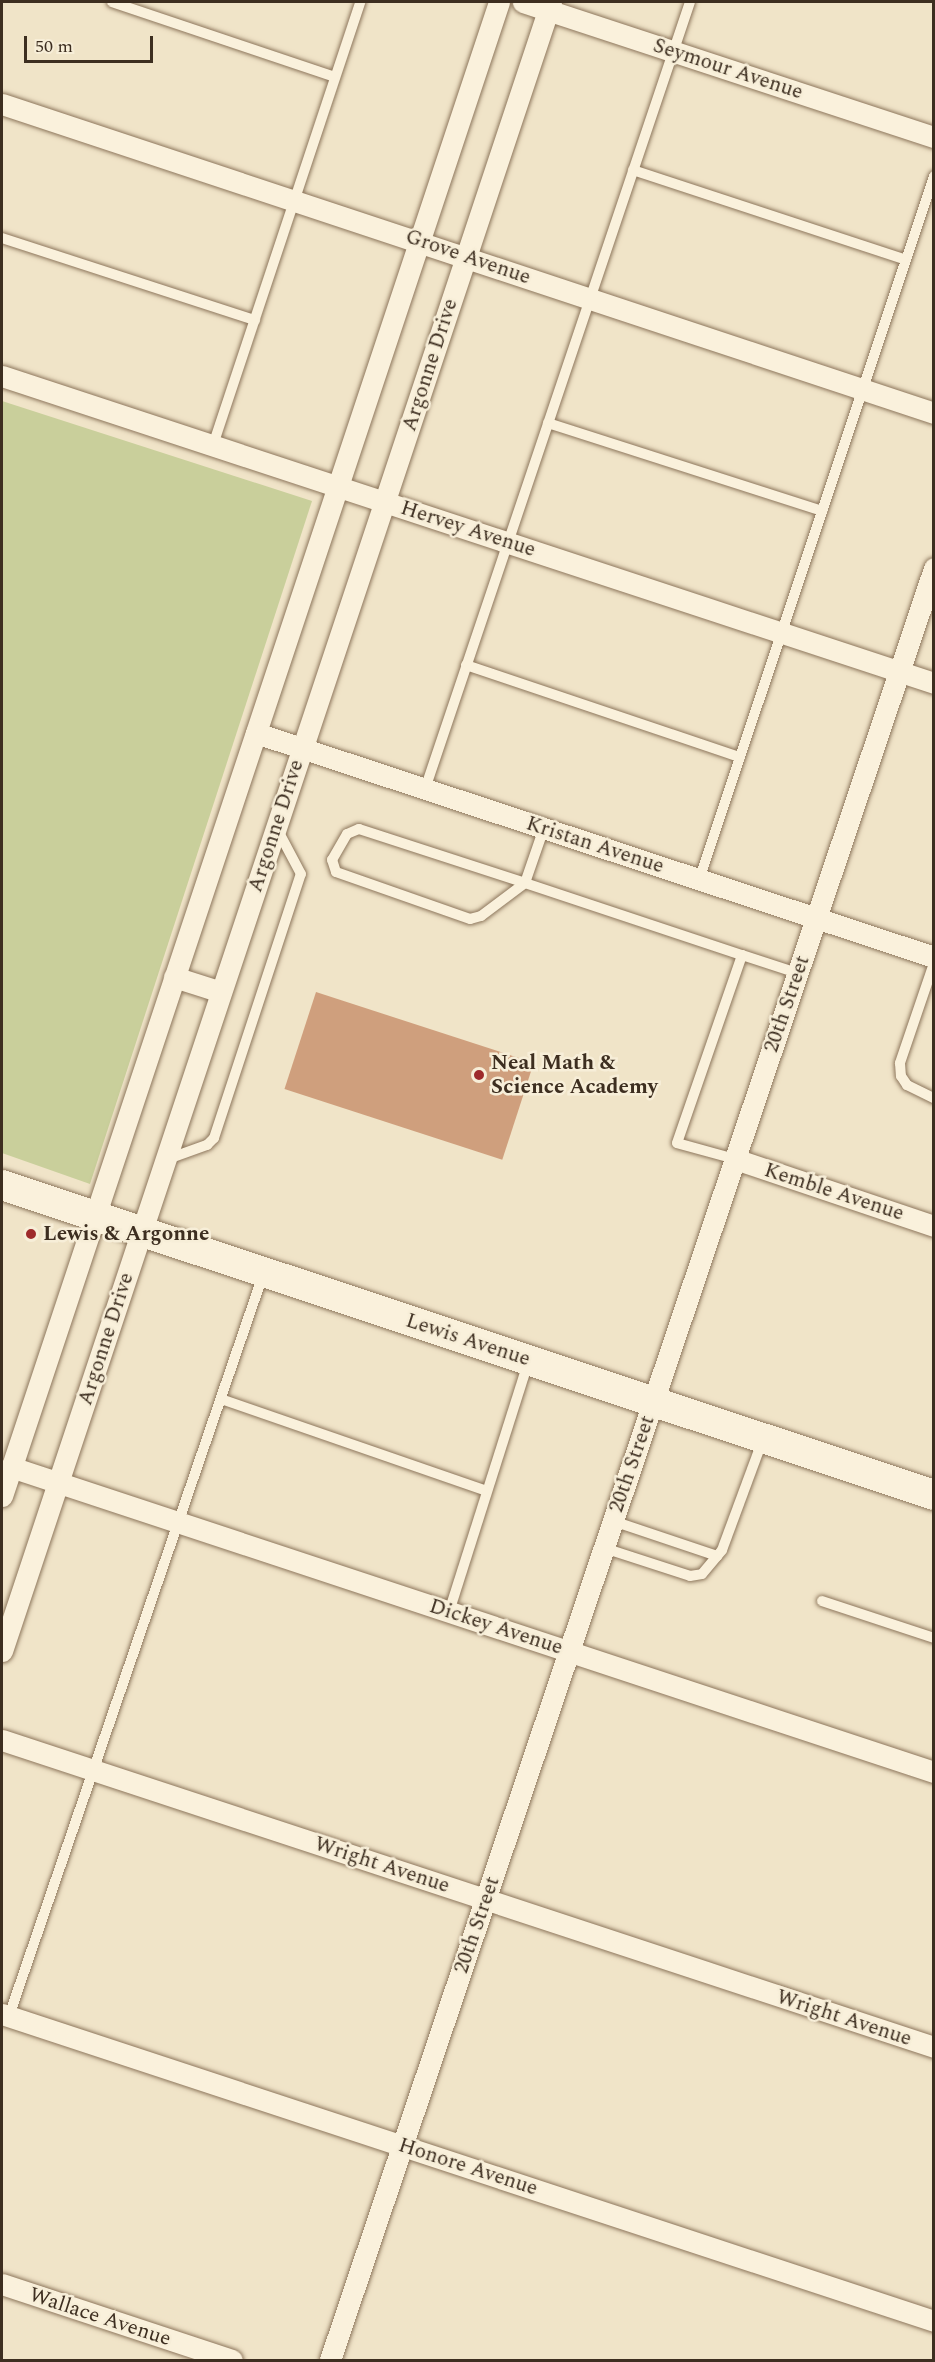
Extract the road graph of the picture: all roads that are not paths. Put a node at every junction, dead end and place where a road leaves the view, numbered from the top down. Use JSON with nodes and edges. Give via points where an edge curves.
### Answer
{"nodes":[{"id":1,"x":112,"y":2,"type":"edge"},
{"id":2,"x":360,"y":2,"type":"edge"},
{"id":3,"x":499,"y":2,"type":"edge"},
{"id":4,"x":523,"y":2,"type":"edge"},
{"id":5,"x":690,"y":2,"type":"edge"},
{"id":6,"x":549,"y":6,"type":"edge"},
{"id":7,"x":673,"y":51,"type":"junction"},
{"id":8,"x":335,"y":77,"type":"junction"},
{"id":9,"x":2,"y":104,"type":"edge"},
{"id":10,"x":933,"y":137,"type":"edge"},
{"id":11,"x":633,"y":170,"type":"junction"},
{"id":12,"x":933,"y":176,"type":"edge"},
{"id":13,"x":295,"y":200,"type":"junction"},
{"id":14,"x":2,"y":238,"type":"edge"},
{"id":15,"x":419,"y":241,"type":"junction"},
{"id":16,"x":466,"y":257,"type":"junction"},
{"id":17,"x":906,"y":260,"type":"junction"},
{"id":18,"x":590,"y":298,"type":"junction"},
{"id":19,"x":255,"y":320,"type":"junction"},
{"id":20,"x":2,"y":376,"type":"edge"},
{"id":21,"x":862,"y":389,"type":"junction"},
{"id":22,"x":933,"y":413,"type":"edge"},
{"id":23,"x":548,"y":423,"type":"junction"},
{"id":24,"x":213,"y":445,"type":"junction"},
{"id":25,"x":338,"y":486,"type":"junction"},
{"id":26,"x":385,"y":502,"type":"junction"},
{"id":27,"x":822,"y":511,"type":"junction"},
{"id":28,"x":508,"y":543,"type":"junction"},
{"id":29,"x":933,"y":568,"type":"edge"},
{"id":30,"x":781,"y":633,"type":"junction"},
{"id":31,"x":466,"y":665,"type":"junction"},
{"id":32,"x":898,"y":672,"type":"junction"},
{"id":33,"x":933,"y":683,"type":"edge"},
{"id":34,"x":256,"y":733,"type":"junction"},
{"id":35,"x":302,"y":748,"type":"junction"},
{"id":36,"x":740,"y":757,"type":"junction"},
{"id":37,"x":425,"y":789,"type":"junction"},
{"id":38,"x":276,"y":826,"type":"junction"},
{"id":39,"x":544,"y":828,"type":"junction"},
{"id":40,"x":699,"y":880,"type":"junction"},
{"id":41,"x":525,"y":883,"type":"junction"},
{"id":42,"x":816,"y":918,"type":"junction"},
{"id":43,"x":742,"y":955,"type":"junction"},
{"id":44,"x":933,"y":957,"type":"edge"},
{"id":45,"x":933,"y":963,"type":"edge"},
{"id":46,"x":797,"y":973,"type":"junction"},
{"id":47,"x":174,"y":977,"type":"junction"},
{"id":48,"x":221,"y":992,"type":"junction"},
{"id":49,"x":933,"y":1098,"type":"edge"},
{"id":50,"x":735,"y":1159,"type":"junction"},
{"id":51,"x":165,"y":1160,"type":"junction"},
{"id":52,"x":2,"y":1185,"type":"edge"},
{"id":53,"x":95,"y":1215,"type":"junction"},
{"id":54,"x":933,"y":1226,"type":"edge"},
{"id":55,"x":142,"y":1231,"type":"junction"},
{"id":56,"x":264,"y":1272,"type":"junction"},
{"id":57,"x":529,"y":1360,"type":"junction"},
{"id":58,"x":221,"y":1399,"type":"junction"},
{"id":59,"x":653,"y":1402,"type":"junction"},
{"id":60,"x":764,"y":1438,"type":"junction"},
{"id":61,"x":6,"y":1465,"type":"edge"},
{"id":62,"x":58,"y":1482,"type":"junction"},
{"id":63,"x":488,"y":1491,"type":"junction"},
{"id":64,"x":933,"y":1495,"type":"edge"},
{"id":65,"x":2,"y":1496,"type":"edge"},
{"id":66,"x":613,"y":1521,"type":"junction"},
{"id":67,"x":178,"y":1522,"type":"junction"},
{"id":68,"x":604,"y":1548,"type":"junction"},
{"id":69,"x":717,"y":1556,"type":"junction"},
{"id":70,"x":822,"y":1601,"type":"dead end"},
{"id":71,"x":449,"y":1612,"type":"junction"},
{"id":72,"x":933,"y":1638,"type":"edge"},
{"id":73,"x":2,"y":1651,"type":"edge"},
{"id":74,"x":569,"y":1651,"type":"junction"},
{"id":75,"x":2,"y":1740,"type":"edge"},
{"id":76,"x":93,"y":1770,"type":"junction"},
{"id":77,"x":933,"y":1772,"type":"edge"},
{"id":78,"x":486,"y":1899,"type":"junction"},
{"id":79,"x":5,"y":2015,"type":"edge"},
{"id":80,"x":933,"y":2048,"type":"edge"},
{"id":81,"x":403,"y":2146,"type":"junction"},
{"id":82,"x":2,"y":2284,"type":"edge"},
{"id":83,"x":933,"y":2321,"type":"edge"},
{"id":84,"x":232,"y":2361,"type":"edge"},
{"id":85,"x":330,"y":2361,"type":"edge"}],
"edges":[{"from":1,"to":8,"type":"lane"},
{"from":2,"to":8,"type":"lane"},
{"from":3,"to":15,"type":"street"},
{"from":4,"to":6,"type":"street","name":"Seymour Avenue"},
{"from":5,"to":7,"type":"lane"},
{"from":6,"to":7,"type":"street","name":"Seymour Avenue"},
{"from":6,"to":16,"type":"street","name":"Argonne Drive"},
{"from":7,"to":10,"type":"street","name":"Seymour Avenue"},
{"from":7,"to":11,"type":"lane"},
{"from":8,"to":13,"type":"lane"},
{"from":9,"to":13,"type":"street","name":"Grove Avenue"},
{"from":11,"to":17,"type":"lane"},
{"from":11,"to":18,"type":"lane"},
{"from":12,"to":17,"type":"lane"},
{"from":13,"to":15,"type":"street","name":"Grove Avenue"},
{"from":13,"to":19,"type":"lane"},
{"from":14,"to":19,"type":"lane"},
{"from":15,"to":16,"type":"street","name":"Grove Avenue"},
{"from":15,"to":25,"type":"street"},
{"from":16,"to":18,"type":"street","name":"Grove Avenue"},
{"from":16,"to":26,"type":"street","name":"Argonne Drive"},
{"from":17,"to":21,"type":"lane"},
{"from":18,"to":21,"type":"street","name":"Grove Avenue"},
{"from":18,"to":23,"type":"lane"},
{"from":19,"to":24,"type":"lane"},
{"from":20,"to":24,"type":"street","name":"Hervey Avenue"},
{"from":21,"to":22,"type":"street","name":"Grove Avenue"},
{"from":21,"to":27,"type":"lane"},
{"from":23,"to":27,"type":"lane"},
{"from":23,"to":28,"type":"lane"},
{"from":24,"to":25,"type":"street","name":"Hervey Avenue"},
{"from":25,"to":26,"type":"street","name":"Hervey Avenue"},
{"from":25,"to":34,"type":"street"},
{"from":26,"to":28,"type":"street","name":"Hervey Avenue"},
{"from":26,"to":35,"type":"street","name":"Argonne Drive"},
{"from":27,"to":30,"type":"lane"},
{"from":28,"to":30,"type":"street","name":"Hervey Avenue"},
{"from":28,"to":31,"type":"lane"},
{"from":29,"to":32,"type":"street","name":"20th Street"},
{"from":30,"to":32,"type":"street","name":"Hervey Avenue"},
{"from":30,"to":36,"type":"lane"},
{"from":31,"to":36,"type":"lane"},
{"from":31,"to":37,"type":"lane"},
{"from":32,"to":33,"type":"street","name":"Hervey Avenue"},
{"from":32,"to":42,"type":"street","name":"20th Street"},
{"from":34,"to":35,"type":"street","name":"Kristan Avenue"},
{"from":34,"to":47,"type":"street"},
{"from":35,"to":37,"type":"street","name":"Kristan Avenue"},
{"from":35,"to":38,"type":"street","name":"Argonne Drive"},
{"from":36,"to":40,"type":"lane"},
{"from":37,"to":39,"type":"street","name":"Kristan Avenue"},
{"from":38,"to":48,"type":"street","name":"Argonne Drive"},
{"from":38,"to":51,"type":"lane","via":[[301,874],[214,1138],[207,1145]]},
{"from":39,"to":40,"type":"street","name":"Kristan Avenue"},
{"from":39,"to":41,"type":"lane"},
{"from":40,"to":42,"type":"street","name":"Kristan Avenue"},
{"from":41,"to":41,"type":"lane","via":[[359,829],[347,834],[332,860],[336,873],[470,919],[481,916]]},
{"from":41,"to":43,"type":"lane"},
{"from":42,"to":44,"type":"street","name":"Kristan Avenue"},
{"from":42,"to":46,"type":"street","name":"20th Street"},
{"from":43,"to":46,"type":"lane"},
{"from":43,"to":50,"type":"lane","via":[[678,1143]]},
{"from":45,"to":49,"type":"lane","via":[[900,1063],[907,1085]]},
{"from":46,"to":50,"type":"street","name":"20th Street"},
{"from":47,"to":48,"type":"street"},
{"from":47,"to":53,"type":"street"},
{"from":48,"to":51,"type":"street","name":"Argonne Drive"},
{"from":50,"to":54,"type":"street","name":"Kemble Avenue"},
{"from":50,"to":59,"type":"street","name":"20th Street"},
{"from":51,"to":55,"type":"street","name":"Argonne Drive"},
{"from":52,"to":53,"type":"main road","name":"Lewis Avenue"},
{"from":53,"to":55,"type":"main road","name":"Lewis Avenue"},
{"from":53,"to":61,"type":"street"},
{"from":55,"to":56,"type":"main road","name":"Lewis Avenue"},
{"from":55,"to":62,"type":"street","name":"Argonne Drive"},
{"from":56,"to":57,"type":"main road","name":"Lewis Avenue"},
{"from":56,"to":58,"type":"lane"},
{"from":57,"to":59,"type":"main road","name":"Lewis Avenue"},
{"from":57,"to":63,"type":"lane"},
{"from":58,"to":63,"type":"lane"},
{"from":58,"to":67,"type":"lane"},
{"from":59,"to":60,"type":"main road","name":"Lewis Avenue"},
{"from":59,"to":66,"type":"street","name":"20th Street"},
{"from":60,"to":64,"type":"main road","name":"Lewis Avenue"},
{"from":60,"to":69,"type":"lane"},
{"from":61,"to":62,"type":"street","name":"Dickey Avenue"},
{"from":61,"to":65,"type":"street"},
{"from":62,"to":67,"type":"street","name":"Dickey Avenue"},
{"from":62,"to":73,"type":"street","name":"Argonne Drive"},
{"from":63,"to":71,"type":"lane"},
{"from":66,"to":68,"type":"street","name":"20th Street"},
{"from":66,"to":69,"type":"lane"},
{"from":67,"to":71,"type":"street","name":"Dickey Avenue"},
{"from":67,"to":76,"type":"lane"},
{"from":68,"to":69,"type":"lane","via":[[690,1576],[702,1574]]},
{"from":68,"to":74,"type":"street","name":"20th Street"},
{"from":70,"to":72,"type":"lane"},
{"from":71,"to":74,"type":"street","name":"Dickey Avenue"},
{"from":74,"to":77,"type":"street","name":"Dickey Avenue"},
{"from":74,"to":78,"type":"street","name":"20th Street"},
{"from":75,"to":76,"type":"street","name":"Wright Avenue"},
{"from":76,"to":78,"type":"street","name":"Wright Avenue"},
{"from":76,"to":79,"type":"lane"},
{"from":78,"to":80,"type":"street","name":"Wright Avenue"},
{"from":78,"to":81,"type":"street","name":"20th Street"},
{"from":79,"to":81,"type":"street","name":"Honore Avenue"},
{"from":81,"to":83,"type":"street","name":"Honore Avenue"},
{"from":81,"to":85,"type":"street","name":"20th Street"},
{"from":82,"to":84,"type":"street","name":"Wallace Avenue"}]}
